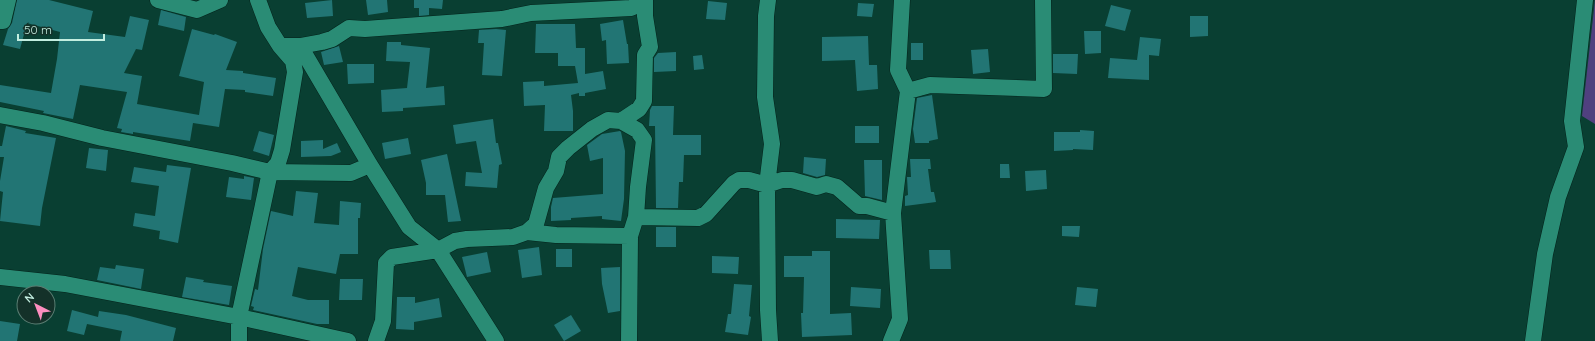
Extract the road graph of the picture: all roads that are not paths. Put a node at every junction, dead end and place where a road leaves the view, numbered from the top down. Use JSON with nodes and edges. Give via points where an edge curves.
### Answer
{"nodes":[{"id":1,"x":8,"y":0,"type":"edge"},
{"id":2,"x":158,"y":0,"type":"edge"},
{"id":3,"x":220,"y":0,"type":"edge"},
{"id":4,"x":768,"y":0,"type":"edge"},
{"id":5,"x":902,"y":0,"type":"edge"},
{"id":6,"x":1043,"y":0,"type":"edge"},
{"id":7,"x":1585,"y":0,"type":"edge"},
{"id":8,"x":645,"y":1,"type":"edge"},
{"id":9,"x":257,"y":2,"type":"edge"},
{"id":10,"x":0,"y":21,"type":"edge"},
{"id":11,"x":280,"y":46,"type":"junction"},
{"id":12,"x":300,"y":46,"type":"junction"},
{"id":13,"x":293,"y":61,"type":"junction"},
{"id":14,"x":908,"y":91,"type":"junction"},
{"id":15,"x":644,"y":101,"type":"junction"},
{"id":16,"x":0,"y":114,"type":"edge"},
{"id":17,"x":621,"y":120,"type":"junction"},
{"id":18,"x":644,"y":140,"type":"junction"},
{"id":19,"x":370,"y":165,"type":"junction"},
{"id":20,"x":270,"y":172,"type":"junction"},
{"id":21,"x":767,"y":185,"type":"junction"},
{"id":22,"x":893,"y":213,"type":"junction"},
{"id":23,"x":636,"y":217,"type":"junction"},
{"id":24,"x":527,"y":232,"type":"junction"},
{"id":25,"x":630,"y":236,"type":"junction"},
{"id":26,"x":438,"y":250,"type":"junction"},
{"id":27,"x":0,"y":277,"type":"edge"},
{"id":28,"x":239,"y":317,"type":"junction"},
{"id":29,"x":239,"y":341,"type":"edge"},
{"id":30,"x":348,"y":341,"type":"edge"},
{"id":31,"x":376,"y":341,"type":"edge"},
{"id":32,"x":496,"y":341,"type":"edge"},
{"id":33,"x":629,"y":341,"type":"edge"},
{"id":34,"x":770,"y":341,"type":"edge"},
{"id":35,"x":891,"y":341,"type":"edge"},
{"id":36,"x":1533,"y":341,"type":"edge"}],
"edges":[{"from":1,"to":10,"type":"street","via":[[3,21]]},
{"from":2,"to":3,"type":"street","via":[[197,10]]},
{"from":4,"to":21,"type":"street","via":[[765,97],[772,144]]},
{"from":5,"to":14,"type":"street","via":[[898,70]]},
{"from":6,"to":14,"type":"street","via":[[1044,89],[930,85]]},
{"from":7,"to":36,"type":"street","via":[[1572,121],[1576,147],[1558,197],[1546,254]]},
{"from":8,"to":12,"type":"street","via":[[631,8],[570,10],[531,13],[502,19],[349,28],[322,42]]},
{"from":8,"to":15,"type":"street","via":[[650,47],[645,55]]},
{"from":9,"to":11,"type":"street"},
{"from":11,"to":12,"type":"street"},
{"from":11,"to":13,"type":"street"},
{"from":12,"to":13,"type":"street"},
{"from":12,"to":19,"type":"street"},
{"from":13,"to":20,"type":"street","via":[[295,72],[282,150],[278,163]]},
{"from":14,"to":22,"type":"street"},
{"from":15,"to":17,"type":"street","via":[[639,109]]},
{"from":15,"to":18,"type":"street"},
{"from":16,"to":20,"type":"street","via":[[102,138]]},
{"from":17,"to":18,"type":"street","via":[[638,130]]},
{"from":17,"to":24,"type":"street","via":[[608,120],[592,129],[559,157],[556,171],[546,188],[536,224]]},
{"from":18,"to":23,"type":"street"},
{"from":19,"to":20,"type":"street","via":[[351,173]]},
{"from":19,"to":26,"type":"street","via":[[409,227]]},
{"from":20,"to":28,"type":"street"},
{"from":21,"to":22,"type":"street","via":[[782,180],[817,187],[826,184],[837,187],[859,206]]},
{"from":21,"to":23,"type":"street","via":[[739,180],[706,214],[698,218]]},
{"from":21,"to":34,"type":"street"},
{"from":22,"to":35,"type":"street","via":[[900,319]]},
{"from":23,"to":25,"type":"street"},
{"from":24,"to":25,"type":"street"},
{"from":24,"to":26,"type":"street","via":[[513,237],[455,241]]},
{"from":25,"to":33,"type":"street"},
{"from":26,"to":31,"type":"street","via":[[392,257],[386,263],[383,321]]},
{"from":26,"to":32,"type":"street"},
{"from":27,"to":28,"type":"street","via":[[65,284]]},
{"from":28,"to":29,"type":"street"},
{"from":28,"to":30,"type":"street"}]}
